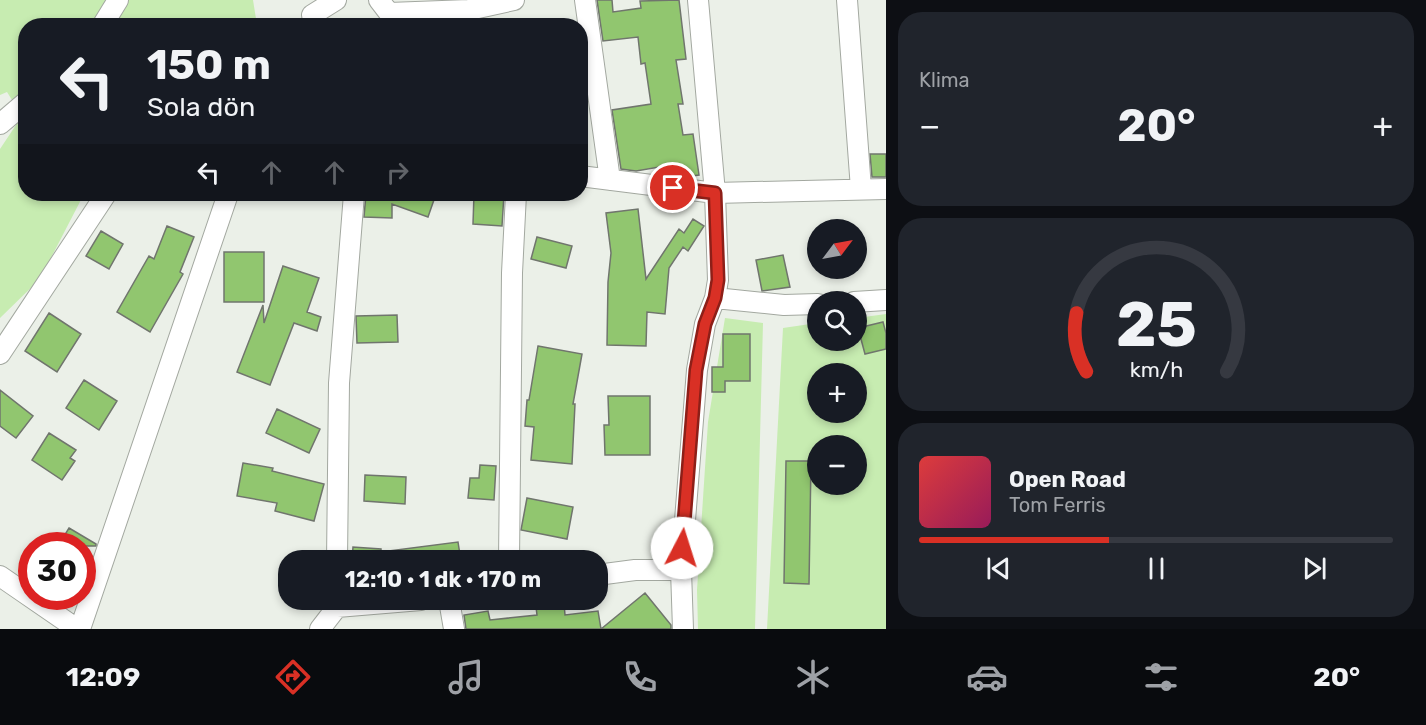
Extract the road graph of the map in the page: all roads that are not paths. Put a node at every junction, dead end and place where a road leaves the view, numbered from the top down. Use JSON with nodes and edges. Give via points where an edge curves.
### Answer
{"nodes":[{"id":1,"x":118,"y":0,"type":"edge"},
{"id":2,"x":336,"y":0,"type":"edge"},
{"id":3,"x":379,"y":0,"type":"edge"},
{"id":4,"x":514,"y":0,"type":"edge"},
{"id":5,"x":585,"y":0,"type":"edge"},
{"id":6,"x":698,"y":0,"type":"edge"},
{"id":7,"x":847,"y":0,"type":"edge"},
{"id":8,"x":467,"y":5,"type":"edge"},
{"id":9,"x":312,"y":15,"type":"dead end"},
{"id":10,"x":107,"y":18,"type":"edge"},
{"id":11,"x":588,"y":18,"type":"edge"},
{"id":12,"x":588,"y":22,"type":"edge"},
{"id":13,"x":18,"y":109,"type":"edge"},
{"id":14,"x":0,"y":124,"type":"edge"},
{"id":15,"x":588,"y":177,"type":"edge"},
{"id":16,"x":610,"y":180,"type":"junction"},
{"id":17,"x":861,"y":189,"type":"junction"},
{"id":18,"x":886,"y":189,"type":"edge"},
{"id":19,"x":715,"y":193,"type":"junction"},
{"id":20,"x":101,"y":201,"type":"edge"},
{"id":21,"x":226,"y":201,"type":"edge"},
{"id":22,"x":353,"y":201,"type":"edge"},
{"id":23,"x":516,"y":201,"type":"edge"},
{"id":24,"x":715,"y":298,"type":"junction"},
{"id":25,"x":886,"y":300,"type":"edge"},
{"id":26,"x":867,"y":301,"type":"edge"},
{"id":27,"x":807,"y":304,"type":"edge"},
{"id":28,"x":0,"y":354,"type":"edge"},
{"id":29,"x":337,"y":550,"type":"edge"},
{"id":30,"x":509,"y":550,"type":"edge"},
{"id":31,"x":681,"y":570,"type":"junction"},
{"id":32,"x":608,"y":574,"type":"edge"},
{"id":33,"x":0,"y":576,"type":"edge"},
{"id":34,"x":333,"y":610,"type":"edge"},
{"id":35,"x":451,"y":610,"type":"edge"},
{"id":36,"x":79,"y":629,"type":"edge"},
{"id":37,"x":320,"y":629,"type":"edge"},
{"id":38,"x":454,"y":629,"type":"edge"},
{"id":39,"x":683,"y":629,"type":"edge"}],
"edges":[{"from":1,"to":10,"type":"street"},
{"from":2,"to":9,"type":"street"},
{"from":3,"to":8,"type":"street","via":[[389,13]]},
{"from":4,"to":8,"type":"street"},
{"from":5,"to":11,"type":"street"},
{"from":6,"to":19,"type":"street"},
{"from":7,"to":17,"type":"street"},
{"from":12,"to":16,"type":"street"},
{"from":13,"to":14,"type":"street"},
{"from":15,"to":16,"type":"street"},
{"from":16,"to":19,"type":"street"},
{"from":17,"to":18,"type":"street"},
{"from":17,"to":19,"type":"street"},
{"from":19,"to":24,"type":"street"},
{"from":20,"to":28,"type":"street"},
{"from":21,"to":36,"type":"street"},
{"from":22,"to":29,"type":"street","via":[[339,383]]},
{"from":23,"to":30,"type":"street"},
{"from":24,"to":27,"type":"street"},
{"from":24,"to":31,"type":"street","via":[[705,324],[696,370]]},
{"from":25,"to":26,"type":"street"},
{"from":31,"to":32,"type":"street"},
{"from":31,"to":39,"type":"street"},
{"from":33,"to":36,"type":"street"},
{"from":34,"to":37,"type":"street"},
{"from":35,"to":38,"type":"street"}]}
